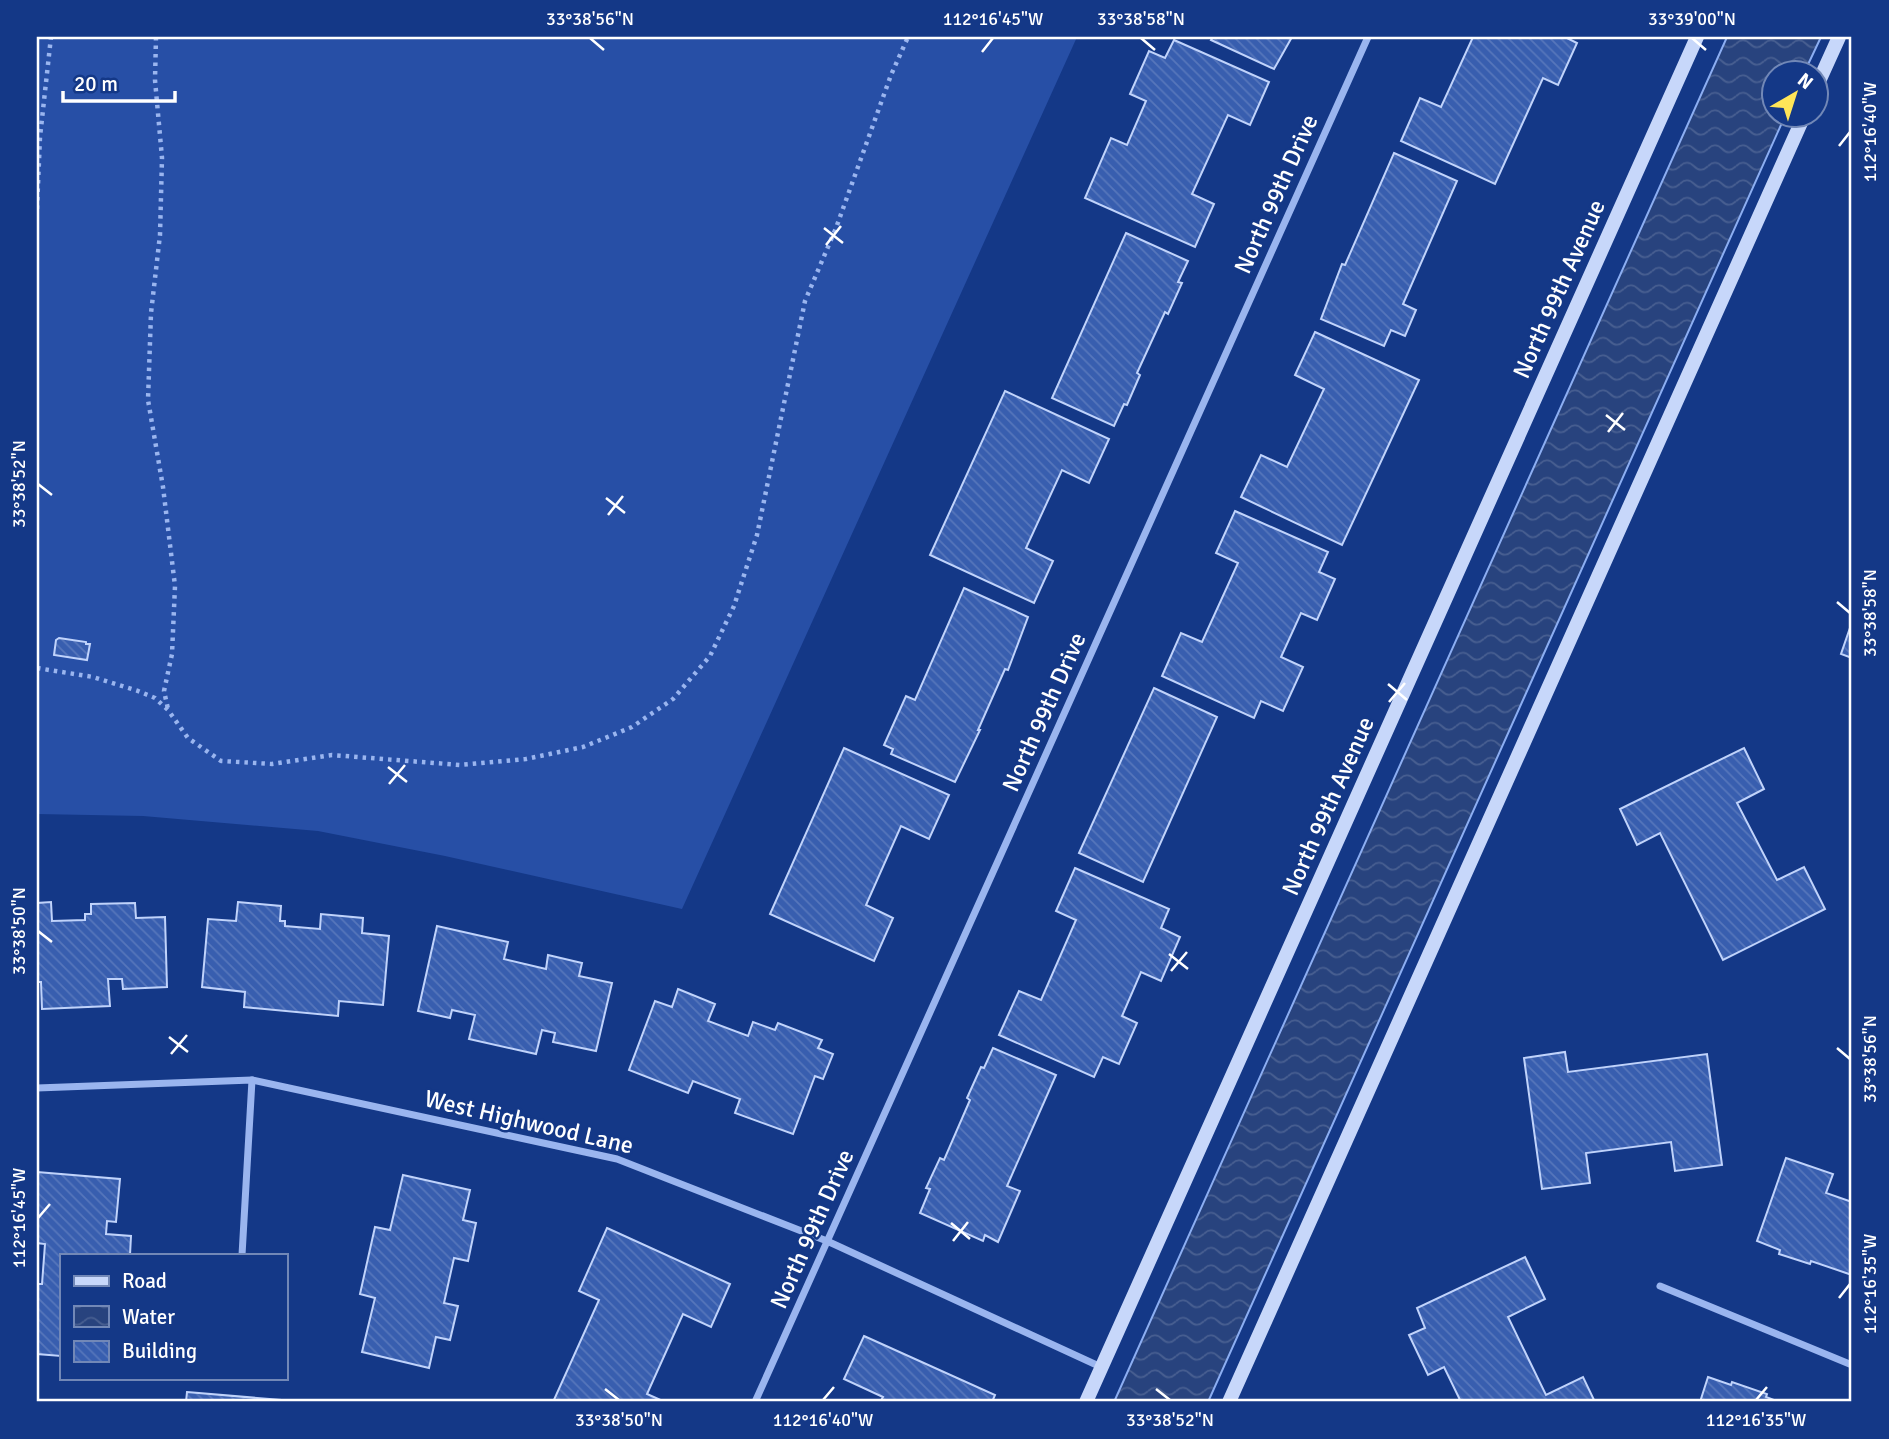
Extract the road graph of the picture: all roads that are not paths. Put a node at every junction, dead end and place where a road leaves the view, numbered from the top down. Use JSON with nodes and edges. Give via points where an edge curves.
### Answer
{"nodes":[{"id":1,"x":1368,"y":37,"type":"edge"},
{"id":2,"x":1697,"y":37,"type":"edge"},
{"id":3,"x":1839,"y":37,"type":"edge"},
{"id":4,"x":1829,"y":60,"type":"edge"},
{"id":5,"x":1798,"y":130,"type":"edge"},
{"id":6,"x":252,"y":1080,"type":"junction"},
{"id":7,"x":37,"y":1088,"type":"edge"},
{"id":8,"x":827,"y":1241,"type":"junction"},
{"id":9,"x":242,"y":1254,"type":"edge"},
{"id":10,"x":1660,"y":1286,"type":"dead end"},
{"id":11,"x":1852,"y":1365,"type":"edge"},
{"id":12,"x":1102,"y":1367,"type":"junction"},
{"id":13,"x":755,"y":1402,"type":"edge"},
{"id":14,"x":1086,"y":1402,"type":"edge"},
{"id":15,"x":1229,"y":1402,"type":"edge"}],
"edges":[{"from":1,"to":8,"type":"street","name":"North 99th Drive"},
{"from":2,"to":12,"type":"main road","name":"North 99th Avenue"},
{"from":3,"to":4,"type":"main road"},
{"from":5,"to":15,"type":"main road"},
{"from":6,"to":7,"type":"street","name":"West Highwood Lane"},
{"from":6,"to":8,"type":"street","name":"West Highwood Lane","via":[[617,1159]]},
{"from":6,"to":9,"type":"street"},
{"from":8,"to":12,"type":"street","name":"West Highwood Lane"},
{"from":8,"to":13,"type":"street","name":"North 99th Drive"},
{"from":10,"to":11,"type":"street"},
{"from":12,"to":14,"type":"main road","name":"North 99th Avenue"}]}
